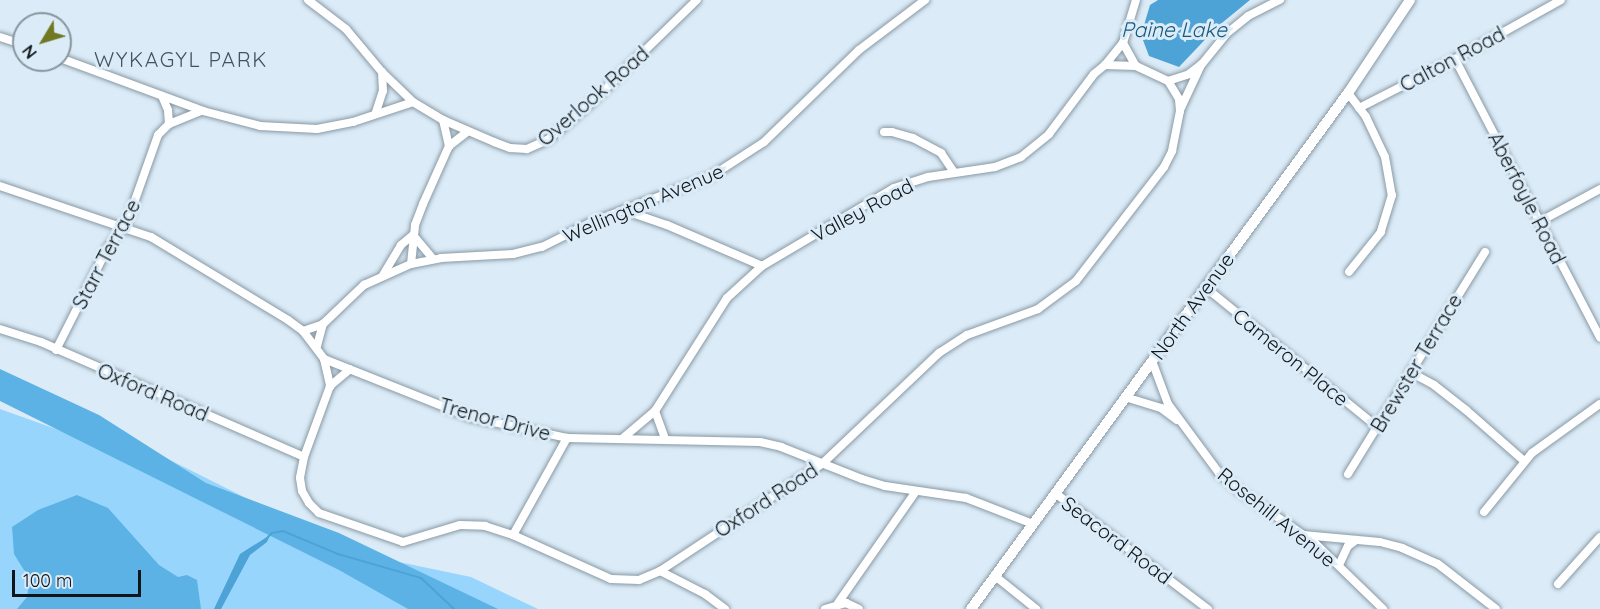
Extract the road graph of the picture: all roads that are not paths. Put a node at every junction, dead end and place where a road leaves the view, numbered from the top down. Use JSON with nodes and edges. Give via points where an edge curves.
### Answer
{"nodes":[{"id":1,"x":308,"y":0,"type":"edge"},
{"id":2,"x":697,"y":0,"type":"edge"},
{"id":3,"x":925,"y":0,"type":"edge"},
{"id":4,"x":1136,"y":0,"type":"edge"},
{"id":5,"x":1280,"y":0,"type":"edge"},
{"id":6,"x":1410,"y":0,"type":"edge"},
{"id":7,"x":1557,"y":1,"type":"edge"},
{"id":8,"x":1123,"y":42,"type":"junction"},
{"id":9,"x":1455,"y":59,"type":"junction"},
{"id":10,"x":72,"y":62,"type":"edge"},
{"id":11,"x":1202,"y":64,"type":"junction"},
{"id":12,"x":1105,"y":65,"type":"junction"},
{"id":13,"x":1136,"y":66,"type":"junction"},
{"id":14,"x":382,"y":72,"type":"junction"},
{"id":15,"x":1168,"y":81,"type":"junction"},
{"id":16,"x":1348,"y":93,"type":"junction"},
{"id":17,"x":162,"y":96,"type":"junction"},
{"id":18,"x":413,"y":102,"type":"junction"},
{"id":19,"x":1359,"y":108,"type":"junction"},
{"id":20,"x":203,"y":111,"type":"junction"},
{"id":21,"x":1180,"y":111,"type":"junction"},
{"id":22,"x":376,"y":112,"type":"junction"},
{"id":23,"x":443,"y":120,"type":"junction"},
{"id":24,"x":169,"y":124,"type":"junction"},
{"id":25,"x":468,"y":131,"type":"junction"},
{"id":26,"x":884,"y":132,"type":"dead end"},
{"id":27,"x":449,"y":146,"type":"junction"},
{"id":28,"x":954,"y":172,"type":"junction"},
{"id":29,"x":0,"y":186,"type":"edge"},
{"id":30,"x":1600,"y":189,"type":"edge"},
{"id":31,"x":626,"y":211,"type":"junction"},
{"id":32,"x":1539,"y":222,"type":"junction"},
{"id":33,"x":122,"y":227,"type":"junction"},
{"id":34,"x":413,"y":235,"type":"junction"},
{"id":35,"x":1485,"y":252,"type":"dead end"},
{"id":36,"x":433,"y":259,"type":"junction"},
{"id":37,"x":411,"y":264,"type":"junction"},
{"id":38,"x":762,"y":266,"type":"junction"},
{"id":39,"x":1350,"y":272,"type":"dead end"},
{"id":40,"x":382,"y":275,"type":"junction"},
{"id":41,"x":1204,"y":287,"type":"junction"},
{"id":42,"x":323,"y":324,"type":"junction"},
{"id":43,"x":0,"y":329,"type":"edge"},
{"id":44,"x":303,"y":331,"type":"junction"},
{"id":45,"x":1600,"y":338,"type":"edge"},
{"id":46,"x":317,"y":346,"type":"junction"},
{"id":47,"x":56,"y":350,"type":"junction"},
{"id":48,"x":324,"y":359,"type":"junction"},
{"id":49,"x":1152,"y":361,"type":"junction"},
{"id":50,"x":350,"y":369,"type":"junction"},
{"id":51,"x":1410,"y":372,"type":"junction"},
{"id":52,"x":330,"y":387,"type":"junction"},
{"id":53,"x":1125,"y":397,"type":"junction"},
{"id":54,"x":1600,"y":404,"type":"edge"},
{"id":55,"x":655,"y":411,"type":"junction"},
{"id":56,"x":1178,"y":420,"type":"junction"},
{"id":57,"x":1377,"y":427,"type":"junction"},
{"id":58,"x":567,"y":438,"type":"junction"},
{"id":59,"x":623,"y":438,"type":"junction"},
{"id":60,"x":665,"y":438,"type":"junction"},
{"id":61,"x":304,"y":457,"type":"junction"},
{"id":62,"x":1524,"y":461,"type":"junction"},
{"id":63,"x":823,"y":463,"type":"junction"},
{"id":64,"x":1348,"y":474,"type":"dead end"},
{"id":65,"x":916,"y":490,"type":"junction"},
{"id":66,"x":1055,"y":493,"type":"junction"},
{"id":67,"x":1484,"y":512,"type":"dead end"},
{"id":68,"x":1033,"y":525,"type":"junction"},
{"id":69,"x":513,"y":535,"type":"junction"},
{"id":70,"x":1302,"y":535,"type":"junction"},
{"id":71,"x":1600,"y":537,"type":"edge"},
{"id":72,"x":1356,"y":540,"type":"junction"},
{"id":73,"x":1339,"y":566,"type":"junction"},
{"id":74,"x":660,"y":572,"type":"junction"},
{"id":75,"x":995,"y":576,"type":"junction"},
{"id":76,"x":1558,"y":584,"type":"dead end"},
{"id":77,"x":838,"y":603,"type":"junction"},
{"id":78,"x":725,"y":609,"type":"edge"},
{"id":79,"x":825,"y":609,"type":"edge"},
{"id":80,"x":859,"y":609,"type":"edge"},
{"id":81,"x":970,"y":609,"type":"edge"},
{"id":82,"x":1036,"y":609,"type":"edge"},
{"id":83,"x":1208,"y":609,"type":"edge"},
{"id":84,"x":1383,"y":609,"type":"edge"},
{"id":85,"x":1496,"y":609,"type":"edge"}],
"edges":[{"from":1,"to":14,"type":"street","name":"Overlook Road","via":[[346,29]]},
{"from":2,"to":25,"type":"street","name":"Overlook Road","via":[[592,102],[537,146],[510,148]]},
{"from":3,"to":31,"type":"street","name":"Wellington Avenue","via":[[860,50],[784,125],[746,156],[694,185]]},
{"from":4,"to":8,"type":"street","name":"Valley Road"},
{"from":5,"to":11,"type":"street","via":[[1232,28],[1213,46]]},
{"from":6,"to":16,"type":"main road","name":"North Avenue"},
{"from":7,"to":9,"type":"street","name":"Calton Road"},
{"from":8,"to":12,"type":"street","name":"Valley Road"},
{"from":8,"to":13,"type":"street"},
{"from":9,"to":19,"type":"street","name":"Calton Road"},
{"from":9,"to":32,"type":"street","name":"Aberfoyle Road"},
{"from":10,"to":17,"type":"street"},
{"from":11,"to":15,"type":"street","via":[[1189,74]]},
{"from":11,"to":21,"type":"street","name":"Oxford Road"},
{"from":12,"to":13,"type":"street"},
{"from":12,"to":28,"type":"street","name":"Valley Road","via":[[1049,134],[1021,157],[995,167]]},
{"from":13,"to":15,"type":"street"},
{"from":14,"to":18,"type":"street","name":"Overlook Road"},
{"from":14,"to":22,"type":"street","via":[[383,91]]},
{"from":15,"to":21,"type":"street","via":[[1179,99]]},
{"from":16,"to":19,"type":"street"},
{"from":16,"to":41,"type":"main road","name":"North Avenue"},
{"from":17,"to":20,"type":"street"},
{"from":17,"to":24,"type":"street"},
{"from":18,"to":22,"type":"street"},
{"from":18,"to":23,"type":"street","name":"Overlook Road"},
{"from":19,"to":39,"type":"street","via":[[1385,157],[1392,195],[1381,232]]},
{"from":20,"to":22,"type":"street","via":[[260,126],[298,130],[353,122]]},
{"from":20,"to":24,"type":"street"},
{"from":21,"to":63,"type":"street","name":"Oxford Road","via":[[1177,135],[1164,167],[1076,281],[1038,309],[967,335],[939,353]]},
{"from":23,"to":25,"type":"street","name":"Overlook Road"},
{"from":23,"to":27,"type":"street"},
{"from":24,"to":33,"type":"street","name":"Starr Terrace","via":[[158,135],[138,195]]},
{"from":25,"to":27,"type":"street"},
{"from":26,"to":28,"type":"street","via":[[913,138],[941,153]]},
{"from":27,"to":34,"type":"street"},
{"from":28,"to":38,"type":"street","name":"Valley Road","via":[[894,188]]},
{"from":29,"to":33,"type":"street"},
{"from":30,"to":32,"type":"street"},
{"from":31,"to":36,"type":"street","name":"Wellington Avenue","via":[[590,223],[542,247],[513,255]]},
{"from":31,"to":38,"type":"street"},
{"from":32,"to":45,"type":"street","name":"Aberfoyle Road"},
{"from":33,"to":44,"type":"street","via":[[151,237]]},
{"from":33,"to":47,"type":"street","name":"Starr Terrace"},
{"from":34,"to":36,"type":"street"},
{"from":34,"to":37,"type":"street"},
{"from":34,"to":40,"type":"street","via":[[401,245]]},
{"from":35,"to":51,"type":"street","name":"Brewster Terrace"},
{"from":36,"to":37,"type":"street","name":"Wellington Avenue"},
{"from":37,"to":40,"type":"street","name":"Wellington Avenue"},
{"from":38,"to":55,"type":"street","name":"Valley Road","via":[[727,298]]},
{"from":40,"to":42,"type":"street","name":"Wellington Avenue","via":[[356,291]]},
{"from":41,"to":49,"type":"main road","name":"North Avenue"},
{"from":41,"to":57,"type":"street","name":"Cameron Place"},
{"from":42,"to":44,"type":"street","name":"Wellington Avenue"},
{"from":42,"to":46,"type":"street","name":"Wellington Avenue"},
{"from":43,"to":47,"type":"street","name":"Oxford Road"},
{"from":44,"to":46,"type":"street"},
{"from":46,"to":48,"type":"street"},
{"from":47,"to":61,"type":"street","name":"Oxford Road"},
{"from":48,"to":50,"type":"street","name":"Trenor Drive"},
{"from":48,"to":52,"type":"street"},
{"from":49,"to":53,"type":"main road","name":"North Avenue"},
{"from":49,"to":56,"type":"street","name":"Rosehill Avenue","via":[[1165,398]]},
{"from":50,"to":52,"type":"street","name":"Oxford Road"},
{"from":50,"to":58,"type":"street","name":"Trenor Drive","via":[[470,417]]},
{"from":51,"to":57,"type":"street","name":"Brewster Terrace"},
{"from":51,"to":62,"type":"street","via":[[1434,385]]},
{"from":52,"to":61,"type":"street","name":"Oxford Road"},
{"from":53,"to":56,"type":"street","name":"Rosehill Avenue","via":[[1161,408]]},
{"from":53,"to":66,"type":"main road","name":"North Avenue"},
{"from":54,"to":62,"type":"street"},
{"from":55,"to":59,"type":"street","name":"Valley Road"},
{"from":55,"to":60,"type":"street"},
{"from":56,"to":70,"type":"street","name":"Rosehill Avenue","via":[[1220,473]]},
{"from":57,"to":64,"type":"street","name":"Brewster Terrace"},
{"from":58,"to":59,"type":"street","name":"Trenor Drive"},
{"from":58,"to":69,"type":"street"},
{"from":59,"to":60,"type":"street","name":"Trenor Drive"},
{"from":60,"to":63,"type":"street","name":"Trenor Drive","via":[[760,442]]},
{"from":61,"to":69,"type":"street","name":"Oxford Road","via":[[300,478],[309,503],[319,513],[352,526],[403,542],[460,525],[485,526]]},
{"from":62,"to":67,"type":"street"},
{"from":63,"to":65,"type":"street","name":"Trenor Drive","via":[[862,479]]},
{"from":63,"to":74,"type":"street","name":"Oxford Road"},
{"from":65,"to":68,"type":"street","name":"Trenor Drive","via":[[966,498]]},
{"from":65,"to":77,"type":"street"},
{"from":66,"to":68,"type":"main road","name":"North Avenue"},
{"from":66,"to":83,"type":"street","name":"Seacord Road"},
{"from":68,"to":75,"type":"main road","name":"North Avenue"},
{"from":69,"to":74,"type":"street","name":"Oxford Road","via":[[619,581],[639,580]]},
{"from":70,"to":72,"type":"street"},
{"from":70,"to":73,"type":"street","name":"Rosehill Avenue"},
{"from":71,"to":76,"type":"street"},
{"from":72,"to":73,"type":"street","via":[[1348,546]]},
{"from":72,"to":85,"type":"street","via":[[1380,542],[1419,555],[1469,586]]},
{"from":73,"to":84,"type":"street","name":"Rosehill Avenue"},
{"from":74,"to":78,"type":"street","via":[[705,594]]},
{"from":75,"to":81,"type":"main road","name":"North Avenue"},
{"from":75,"to":82,"type":"street"},
{"from":77,"to":79,"type":"street"},
{"from":77,"to":80,"type":"street"}]}
